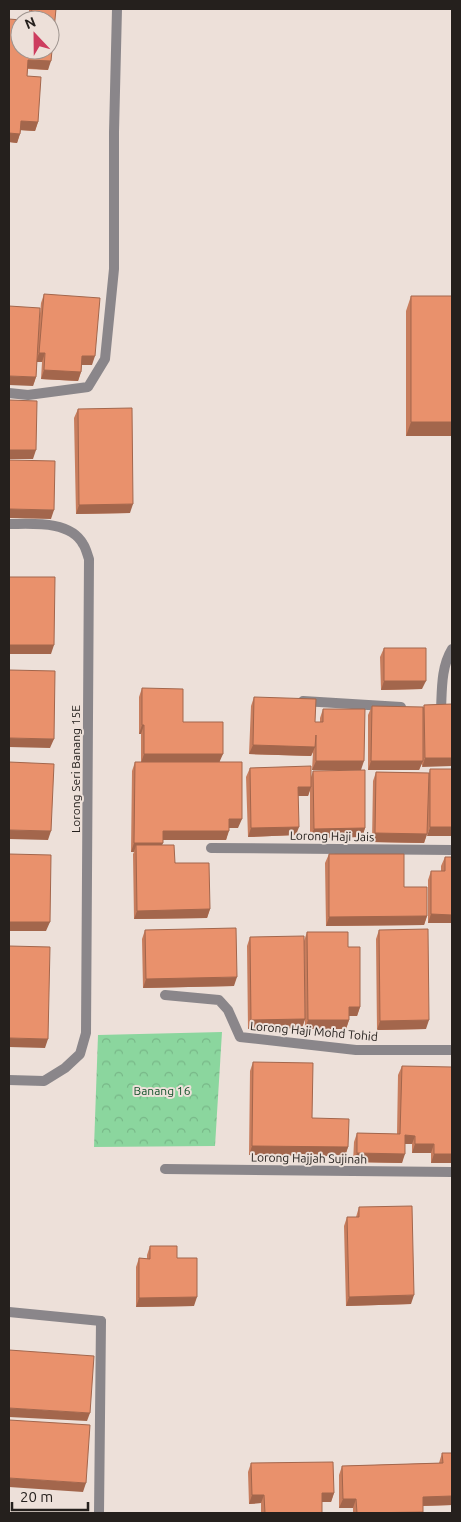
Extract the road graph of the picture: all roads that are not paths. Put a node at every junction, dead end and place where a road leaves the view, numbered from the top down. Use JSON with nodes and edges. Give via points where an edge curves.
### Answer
{"nodes":[{"id":1,"x":117,"y":9,"type":"edge"},
{"id":2,"x":9,"y":393,"type":"edge"},
{"id":3,"x":9,"y":524,"type":"edge"},
{"id":4,"x":452,"y":649,"type":"edge"},
{"id":5,"x":292,"y":700,"type":"edge"},
{"id":6,"x":411,"y":708,"type":"edge"},
{"id":7,"x":452,"y":710,"type":"edge"},
{"id":8,"x":211,"y":848,"type":"dead end"},
{"id":9,"x":452,"y":850,"type":"edge"},
{"id":10,"x":166,"y":995,"type":"dead end"},
{"id":11,"x":452,"y":1050,"type":"edge"},
{"id":12,"x":9,"y":1080,"type":"edge"},
{"id":13,"x":165,"y":1169,"type":"dead end"},
{"id":14,"x":452,"y":1172,"type":"edge"},
{"id":15,"x":9,"y":1312,"type":"edge"},
{"id":16,"x":99,"y":1513,"type":"edge"}],
"edges":[{"from":1,"to":2,"type":"street","via":[[114,269],[105,359],[88,387],[28,395]]},
{"from":3,"to":12,"type":"street","name":"Lorong Seri Banang 15E","via":[[48,524],[71,531],[83,542],[89,559],[86,1033],[80,1054],[44,1081]]},
{"from":4,"to":7,"type":"street","via":[[446,658],[436,710]]},
{"from":5,"to":6,"type":"street"},
{"from":8,"to":9,"type":"street","name":"Lorong Haji Jais"},
{"from":10,"to":11,"type":"street","name":"Lorong Haji Mohd Tohid","via":[[219,1000],[228,1010],[240,1037],[356,1050]]},
{"from":13,"to":14,"type":"street","name":"Lorong Hajjah Sujinah"},
{"from":15,"to":16,"type":"street","via":[[101,1321]]}]}
